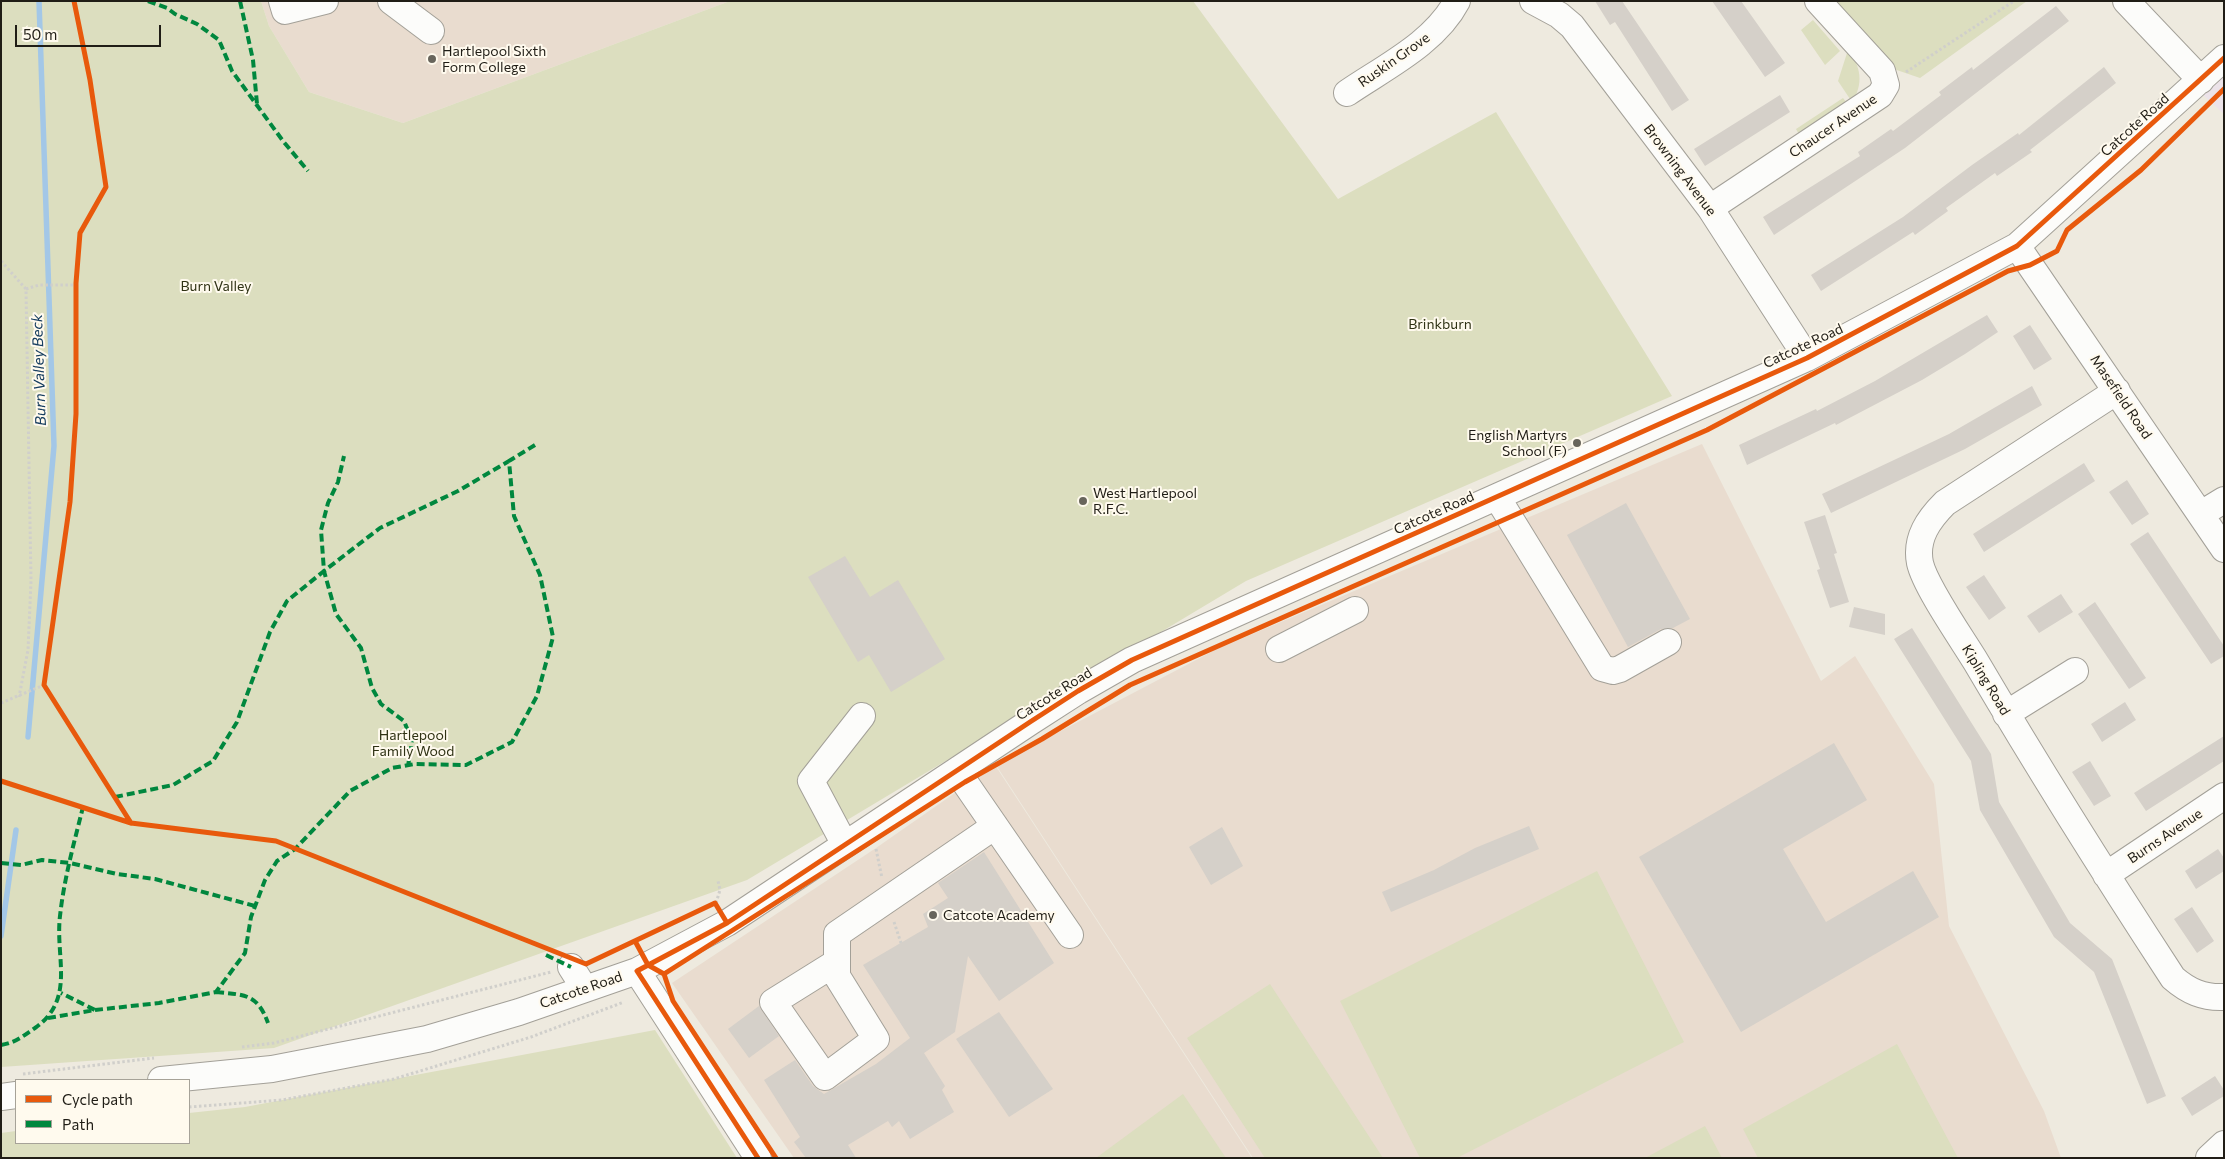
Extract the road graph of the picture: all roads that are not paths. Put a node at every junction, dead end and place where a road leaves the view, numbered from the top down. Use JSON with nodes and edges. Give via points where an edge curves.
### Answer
{"nodes":[{"id":1,"x":282,"y":1,"type":"edge"},
{"id":2,"x":325,"y":1,"type":"edge"},
{"id":3,"x":391,"y":1,"type":"edge"},
{"id":4,"x":1457,"y":1,"type":"edge"},
{"id":5,"x":1533,"y":1,"type":"edge"},
{"id":6,"x":1818,"y":1,"type":"edge"},
{"id":7,"x":2126,"y":1,"type":"edge"},
{"id":8,"x":431,"y":31,"type":"dead end"},
{"id":9,"x":2224,"y":58,"type":"edge"},
{"id":10,"x":2201,"y":80,"type":"junction"},
{"id":11,"x":1347,"y":93,"type":"dead end"},
{"id":12,"x":1710,"y":208,"type":"junction"},
{"id":13,"x":2017,"y":246,"type":"junction"},
{"id":14,"x":1806,"y":358,"type":"junction"},
{"id":15,"x":2117,"y":391,"type":"junction"},
{"id":16,"x":1498,"y":497,"type":"junction"},
{"id":17,"x":2224,"y":500,"type":"edge"},
{"id":18,"x":2201,"y":514,"type":"junction"},
{"id":19,"x":2224,"y":549,"type":"edge"},
{"id":20,"x":1355,"y":610,"type":"dead end"},
{"id":21,"x":1668,"y":642,"type":"dead end"},
{"id":22,"x":1279,"y":649,"type":"dead end"},
{"id":23,"x":2075,"y":670,"type":"dead end"},
{"id":24,"x":2006,"y":714,"type":"junction"},
{"id":25,"x":862,"y":716,"type":"dead end"},
{"id":26,"x":957,"y":771,"type":"junction"},
{"id":27,"x":2224,"y":796,"type":"edge"},
{"id":28,"x":995,"y":826,"type":"junction"},
{"id":29,"x":845,"y":845,"type":"junction"},
{"id":30,"x":2106,"y":876,"type":"junction"},
{"id":31,"x":1070,"y":935,"type":"dead end"},
{"id":32,"x":837,"y":962,"type":"dead end"},
{"id":33,"x":571,"y":968,"type":"road end"},
{"id":34,"x":637,"y":971,"type":"junction"},
{"id":35,"x":585,"y":989,"type":"junction"},
{"id":36,"x":2224,"y":997,"type":"edge"},
{"id":37,"x":159,"y":1069,"type":"edge"},
{"id":38,"x":15,"y":1087,"type":"edge"},
{"id":39,"x":1,"y":1097,"type":"edge"},
{"id":40,"x":2224,"y":1144,"type":"edge"},
{"id":41,"x":758,"y":1158,"type":"edge"},
{"id":42,"x":2209,"y":1158,"type":"edge"}],
"edges":[{"from":1,"to":2,"type":"street","via":[[285,11]]},
{"from":3,"to":8,"type":"street"},
{"from":4,"to":11,"type":"street","name":"Ruskin Grove","via":[[1429,37]]},
{"from":5,"to":12,"type":"street","name":"Browning Avenue","via":[[1572,26]]},
{"from":6,"to":12,"type":"street","name":"Chaucer Avenue","via":[[1882,71],[1886,84],[1880,95]]},
{"from":7,"to":10,"type":"street"},
{"from":9,"to":10,"type":"street","name":"Catcote Road"},
{"from":10,"to":13,"type":"street","name":"Catcote Road"},
{"from":12,"to":14,"type":"street","name":"Browning Avenue"},
{"from":13,"to":14,"type":"street","name":"Catcote Road"},
{"from":13,"to":15,"type":"street","name":"Masefield Road"},
{"from":14,"to":16,"type":"street","name":"Catcote Road"},
{"from":15,"to":18,"type":"street","name":"Masefield Road"},
{"from":15,"to":24,"type":"street","name":"Kipling Road","via":[[1946,503],[1931,516],[1920,540],[1920,563],[1932,589]]},
{"from":16,"to":21,"type":"street","via":[[1602,668],[1620,669]]},
{"from":16,"to":26,"type":"street","name":"Catcote Road","via":[[1132,660],[1078,691]]},
{"from":17,"to":18,"type":"street"},
{"from":18,"to":19,"type":"street","name":"Masefield Road"},
{"from":20,"to":22,"type":"street"},
{"from":23,"to":24,"type":"street"},
{"from":24,"to":30,"type":"street","name":"Kipling Road"},
{"from":25,"to":29,"type":"street","via":[[811,781]]},
{"from":26,"to":28,"type":"street"},
{"from":26,"to":29,"type":"street","name":"Catcote Road"},
{"from":27,"to":30,"type":"street","name":"Burns Avenue"},
{"from":28,"to":31,"type":"street"},
{"from":28,"to":32,"type":"street","via":[[837,934]]},
{"from":29,"to":34,"type":"street","name":"Catcote Road","via":[[721,913]]},
{"from":30,"to":36,"type":"street","name":"Kipling Road","via":[[2173,978],[2188,990],[2212,998]]},
{"from":33,"to":35,"type":"street"},
{"from":34,"to":35,"type":"street","name":"Catcote Road"},
{"from":34,"to":41,"type":"street"},
{"from":35,"to":37,"type":"street","name":"Catcote Road","via":[[427,1039],[272,1069]]},
{"from":38,"to":39,"type":"street"},
{"from":40,"to":42,"type":"street"}]}
